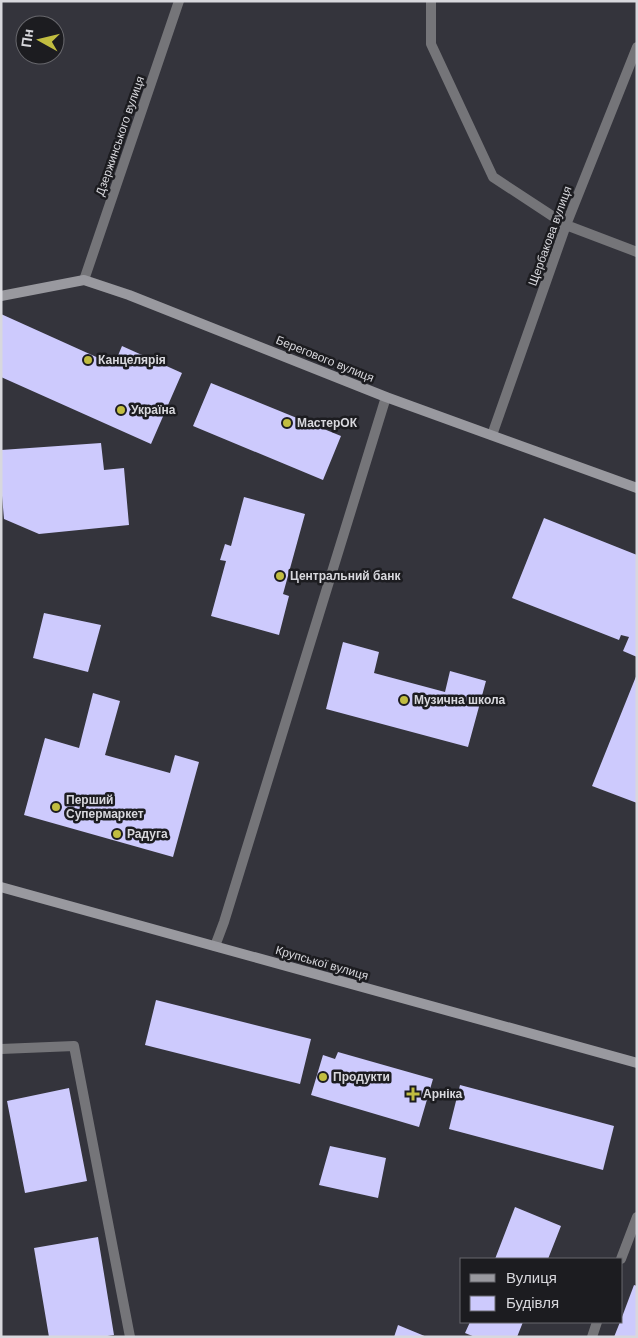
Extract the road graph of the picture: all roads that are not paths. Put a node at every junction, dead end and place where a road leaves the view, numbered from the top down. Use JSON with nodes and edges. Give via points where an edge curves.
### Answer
{"nodes":[{"id":1,"x":179,"y":1,"type":"edge"},
{"id":2,"x":431,"y":1,"type":"edge"},
{"id":3,"x":637,"y":47,"type":"edge"},
{"id":4,"x":566,"y":224,"type":"junction"},
{"id":5,"x":637,"y":252,"type":"edge"},
{"id":6,"x":84,"y":280,"type":"junction"},
{"id":7,"x":1,"y":296,"type":"edge"},
{"id":8,"x":386,"y":397,"type":"junction"},
{"id":9,"x":492,"y":435,"type":"junction"},
{"id":10,"x":637,"y":488,"type":"edge"},
{"id":11,"x":1,"y":887,"type":"edge"},
{"id":12,"x":215,"y":946,"type":"junction"},
{"id":13,"x":1,"y":1049,"type":"edge"},
{"id":14,"x":637,"y":1063,"type":"edge"},
{"id":15,"x":637,"y":1218,"type":"edge"},
{"id":16,"x":621,"y":1258,"type":"edge"},
{"id":17,"x":597,"y":1323,"type":"edge"},
{"id":18,"x":130,"y":1337,"type":"edge"},
{"id":19,"x":592,"y":1337,"type":"edge"}],
"edges":[{"from":1,"to":6,"type":"street","name":"Дзержинського вулиця"},
{"from":2,"to":4,"type":"street","via":[[432,44],[493,177]]},
{"from":3,"to":4,"type":"street","name":"Щербакова вулиця"},
{"from":4,"to":5,"type":"street"},
{"from":4,"to":9,"type":"street","name":"Щербакова вулиця"},
{"from":6,"to":7,"type":"street","name":"Берегового вулиця"},
{"from":6,"to":8,"type":"street","name":"Берегового вулиця"},
{"from":8,"to":9,"type":"street","name":"Берегового вулиця"},
{"from":8,"to":12,"type":"street"},
{"from":9,"to":10,"type":"street","name":"Берегового вулиця"},
{"from":11,"to":12,"type":"street","name":"Крупської вулиця"},
{"from":12,"to":14,"type":"street","name":"Крупської вулиця"},
{"from":13,"to":18,"type":"street","via":[[74,1046]]},
{"from":15,"to":16,"type":"street"},
{"from":17,"to":19,"type":"street"}]}
